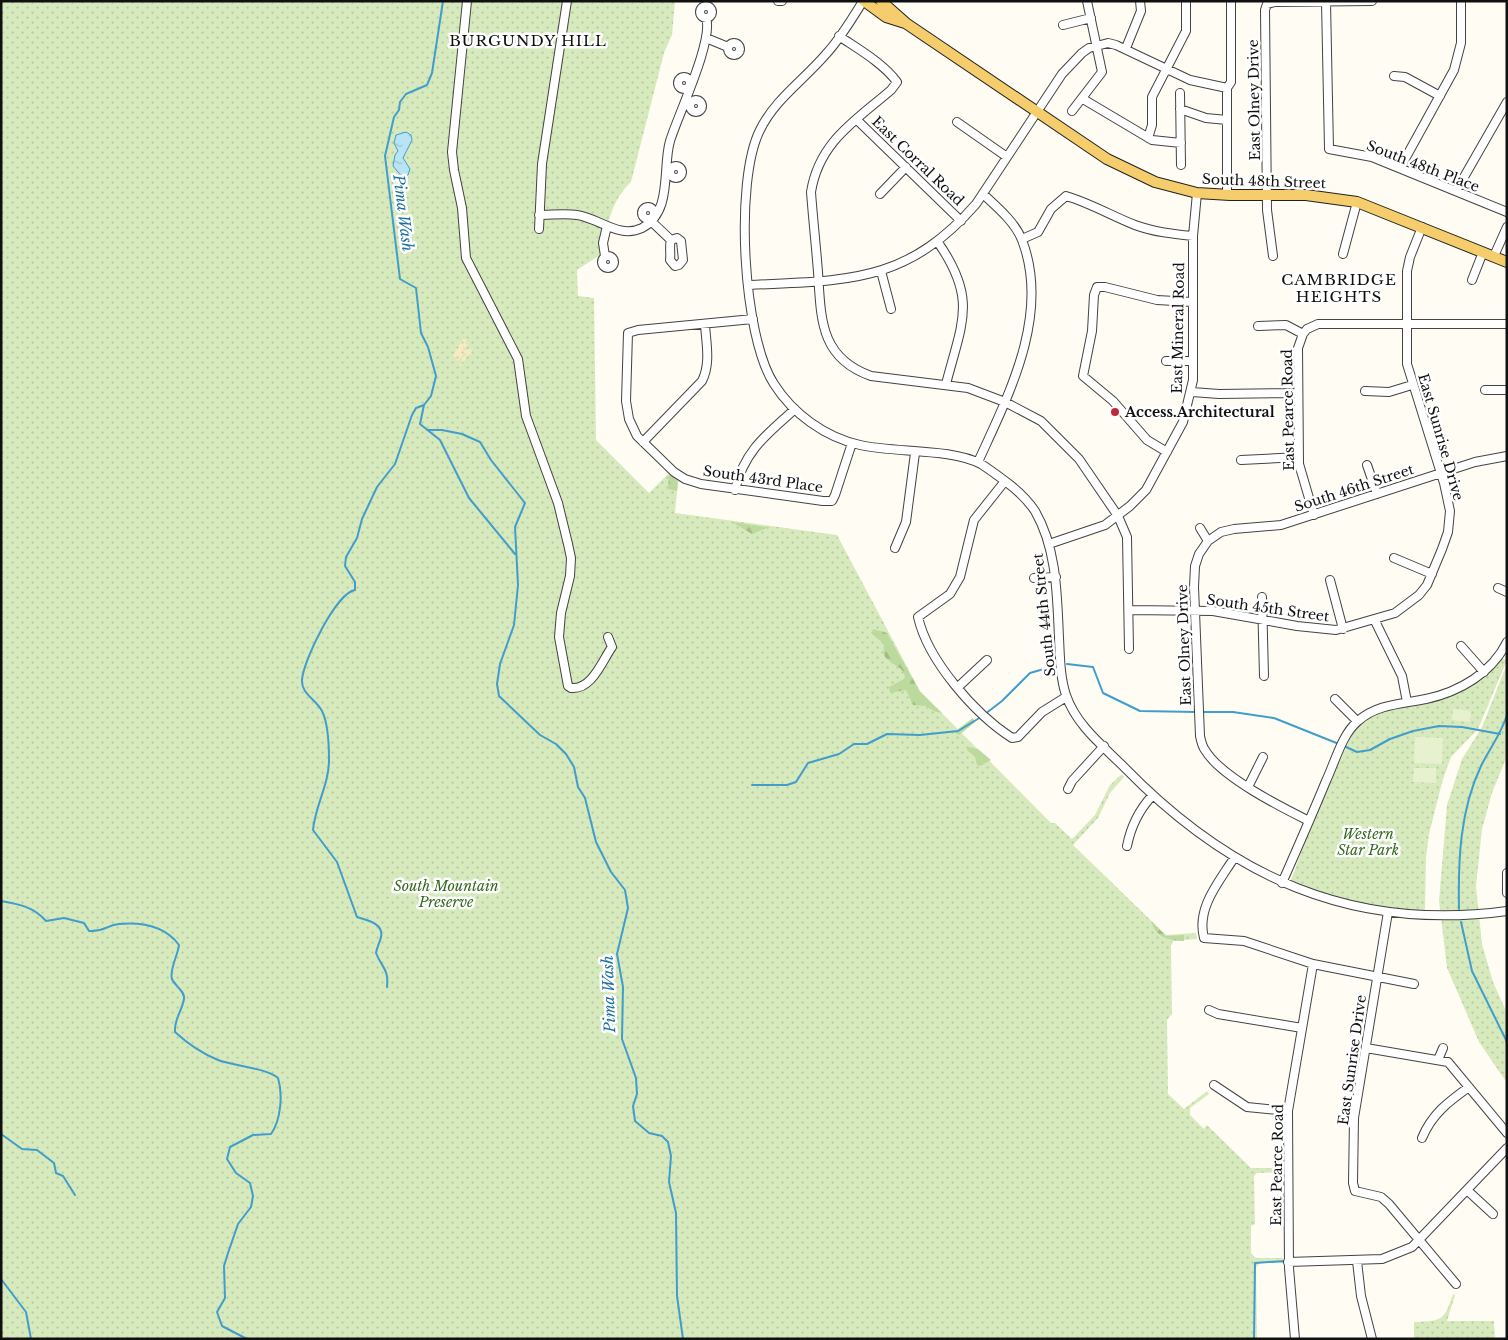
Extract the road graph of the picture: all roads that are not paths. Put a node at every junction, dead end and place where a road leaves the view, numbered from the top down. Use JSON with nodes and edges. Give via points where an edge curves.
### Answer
{"nodes":[{"id":1,"x":467,"y":1,"type":"edge"},
{"id":2,"x":567,"y":1,"type":"edge"},
{"id":3,"x":778,"y":1,"type":"edge"},
{"id":4,"x":782,"y":1,"type":"edge"},
{"id":5,"x":864,"y":1,"type":"edge"},
{"id":6,"x":881,"y":1,"type":"edge"},
{"id":7,"x":1087,"y":1,"type":"edge"},
{"id":8,"x":1140,"y":1,"type":"edge"},
{"id":9,"x":1186,"y":1,"type":"edge"},
{"id":10,"x":1231,"y":1,"type":"edge"},
{"id":11,"x":1372,"y":1,"type":"edge"},
{"id":12,"x":1461,"y":1,"type":"edge"},
{"id":13,"x":1326,"y":2,"type":"edge"},
{"id":14,"x":705,"y":3,"type":"edge"},
{"id":15,"x":1091,"y":18,"type":"junction"},
{"id":16,"x":907,"y":24,"type":"junction"},
{"id":17,"x":1063,"y":25,"type":"dead end"},
{"id":18,"x":839,"y":36,"type":"junction"},
{"id":19,"x":706,"y":38,"type":"junction"},
{"id":20,"x":1097,"y":45,"type":"junction"},
{"id":21,"x":728,"y":47,"type":"dead end"},
{"id":22,"x":1126,"y":48,"type":"junction"},
{"id":23,"x":1166,"y":69,"type":"junction"},
{"id":24,"x":1394,"y":76,"type":"dead end"},
{"id":25,"x":1227,"y":88,"type":"junction"},
{"id":26,"x":1180,"y":93,"type":"dead end"},
{"id":27,"x":1440,"y":96,"type":"junction"},
{"id":28,"x":1083,"y":98,"type":"junction"},
{"id":29,"x":1507,"y":102,"type":"edge"},
{"id":30,"x":1180,"y":110,"type":"junction"},
{"id":31,"x":1072,"y":111,"type":"dead end"},
{"id":32,"x":1037,"y":112,"type":"junction"},
{"id":33,"x":857,"y":120,"type":"junction"},
{"id":34,"x":1227,"y":120,"type":"junction"},
{"id":35,"x":957,"y":122,"type":"dead end"},
{"id":36,"x":1148,"y":138,"type":"junction"},
{"id":37,"x":1181,"y":143,"type":"junction"},
{"id":38,"x":1007,"y":157,"type":"junction"},
{"id":39,"x":1181,"y":165,"type":"dead end"},
{"id":40,"x":906,"y":167,"type":"junction"},
{"id":41,"x":1400,"y":168,"type":"junction"},
{"id":42,"x":1456,"y":191,"type":"junction"},
{"id":43,"x":1197,"y":193,"type":"junction"},
{"id":44,"x":880,"y":194,"type":"dead end"},
{"id":45,"x":983,"y":194,"type":"junction"},
{"id":46,"x":1227,"y":195,"type":"junction"},
{"id":47,"x":1267,"y":195,"type":"junction"},
{"id":48,"x":1357,"y":202,"type":"junction"},
{"id":49,"x":1507,"y":212,"type":"edge"},
{"id":50,"x":539,"y":214,"type":"junction"},
{"id":51,"x":652,"y":219,"type":"junction"},
{"id":52,"x":961,"y":221,"type":"junction"},
{"id":53,"x":607,"y":226,"type":"junction"},
{"id":54,"x":1507,"y":227,"type":"edge"},
{"id":55,"x":1422,"y":228,"type":"junction"},
{"id":56,"x":539,"y":229,"type":"dead end"},
{"id":57,"x":1192,"y":236,"type":"junction"},
{"id":58,"x":1022,"y":239,"type":"junction"},
{"id":59,"x":671,"y":240,"type":"dead end"},
{"id":60,"x":937,"y":241,"type":"junction"},
{"id":61,"x":1483,"y":252,"type":"junction"},
{"id":62,"x":1343,"y":254,"type":"dead end"},
{"id":63,"x":605,"y":256,"type":"dead end"},
{"id":64,"x":1273,"y":256,"type":"dead end"},
{"id":65,"x":1494,"y":256,"type":"junction"},
{"id":66,"x":1507,"y":262,"type":"edge"},
{"id":67,"x":881,"y":271,"type":"junction"},
{"id":68,"x":1472,"y":280,"type":"dead end"},
{"id":69,"x":818,"y":282,"type":"junction"},
{"id":70,"x":750,"y":285,"type":"junction"},
{"id":71,"x":1192,"y":302,"type":"junction"},
{"id":72,"x":892,"y":309,"type":"dead end"},
{"id":73,"x":753,"y":319,"type":"junction"},
{"id":74,"x":705,"y":324,"type":"junction"},
{"id":75,"x":1407,"y":324,"type":"junction"},
{"id":76,"x":1507,"y":324,"type":"edge"},
{"id":77,"x":1258,"y":326,"type":"dead end"},
{"id":78,"x":1303,"y":334,"type":"junction"},
{"id":79,"x":1166,"y":361,"type":"dead end"},
{"id":80,"x":1193,"y":361,"type":"junction"},
{"id":81,"x":946,"y":384,"type":"junction"},
{"id":82,"x":1412,"y":385,"type":"junction"},
{"id":83,"x":1484,"y":390,"type":"dead end"},
{"id":84,"x":1507,"y":390,"type":"edge"},
{"id":85,"x":1365,"y":391,"type":"dead end"},
{"id":86,"x":1192,"y":392,"type":"junction"},
{"id":87,"x":1298,"y":393,"type":"junction"},
{"id":88,"x":1005,"y":402,"type":"junction"},
{"id":89,"x":795,"y":409,"type":"junction"},
{"id":90,"x":643,"y":442,"type":"junction"},
{"id":91,"x":852,"y":443,"type":"junction"},
{"id":92,"x":1167,"y":452,"type":"junction"},
{"id":93,"x":915,"y":453,"type":"junction"},
{"id":94,"x":1299,"y":456,"type":"junction"},
{"id":95,"x":1507,"y":456,"type":"edge"},
{"id":96,"x":1241,"y":460,"type":"dead end"},
{"id":97,"x":978,"y":462,"type":"junction"},
{"id":98,"x":1367,"y":465,"type":"dead end"},
{"id":99,"x":1440,"y":473,"type":"junction"},
{"id":100,"x":1005,"y":481,"type":"junction"},
{"id":101,"x":735,"y":490,"type":"junction"},
{"id":102,"x":1377,"y":494,"type":"junction"},
{"id":103,"x":1314,"y":514,"type":"junction"},
{"id":104,"x":1118,"y":516,"type":"junction"},
{"id":105,"x":1200,"y":528,"type":"dead end"},
{"id":106,"x":1208,"y":541,"type":"junction"},
{"id":107,"x":1049,"y":544,"type":"junction"},
{"id":108,"x":895,"y":548,"type":"dead end"},
{"id":109,"x":1394,"y":558,"type":"dead end"},
{"id":110,"x":1432,"y":574,"type":"junction"},
{"id":111,"x":1056,"y":577,"type":"junction"},
{"id":112,"x":1034,"y":578,"type":"dead end"},
{"id":113,"x":1330,"y":580,"type":"dead end"},
{"id":114,"x":1498,"y":588,"type":"dead end"},
{"id":115,"x":1507,"y":592,"type":"edge"},
{"id":116,"x":1262,"y":597,"type":"dead end"},
{"id":117,"x":1129,"y":610,"type":"junction"},
{"id":118,"x":1195,"y":610,"type":"junction"},
{"id":119,"x":1262,"y":619,"type":"junction"},
{"id":120,"x":1375,"y":620,"type":"junction"},
{"id":121,"x":1343,"y":629,"type":"junction"},
{"id":122,"x":608,"y":637,"type":"dead end"},
{"id":123,"x":1507,"y":642,"type":"edge"},
{"id":124,"x":1461,"y":646,"type":"dead end"},
{"id":125,"x":1129,"y":648,"type":"dead end"},
{"id":126,"x":987,"y":660,"type":"dead end"},
{"id":127,"x":1484,"y":672,"type":"junction"},
{"id":128,"x":1264,"y":676,"type":"dead end"},
{"id":129,"x":958,"y":687,"type":"junction"},
{"id":130,"x":1066,"y":696,"type":"junction"},
{"id":131,"x":1335,"y":698,"type":"dead end"},
{"id":132,"x":1407,"y":702,"type":"junction"},
{"id":133,"x":1357,"y":722,"type":"junction"},
{"id":134,"x":1104,"y":746,"type":"junction"},
{"id":135,"x":1263,"y":757,"type":"dead end"},
{"id":136,"x":1248,"y":787,"type":"junction"},
{"id":137,"x":1068,"y":789,"type":"dead end"},
{"id":138,"x":1152,"y":796,"type":"junction"},
{"id":139,"x":1309,"y":822,"type":"junction"},
{"id":140,"x":1127,"y":846,"type":"dead end"},
{"id":141,"x":1234,"y":858,"type":"junction"},
{"id":142,"x":1507,"y":873,"type":"edge"},
{"id":143,"x":1282,"y":882,"type":"junction"},
{"id":144,"x":1507,"y":893,"type":"edge"},
{"id":145,"x":1507,"y":911,"type":"edge"},
{"id":146,"x":1388,"y":912,"type":"junction"},
{"id":147,"x":1313,"y":964,"type":"junction"},
{"id":148,"x":1377,"y":978,"type":"junction"},
{"id":149,"x":1414,"y":984,"type":"dead end"},
{"id":150,"x":1209,"y":1010,"type":"dead end"},
{"id":151,"x":1302,"y":1028,"type":"junction"},
{"id":152,"x":1366,"y":1048,"type":"junction"},
{"id":153,"x":1443,"y":1048,"type":"dead end"},
{"id":154,"x":1438,"y":1060,"type":"junction"},
{"id":155,"x":1214,"y":1085,"type":"dead end"},
{"id":156,"x":1469,"y":1087,"type":"junction"},
{"id":157,"x":1288,"y":1111,"type":"junction"},
{"id":158,"x":1507,"y":1133,"type":"edge"},
{"id":159,"x":1422,"y":1138,"type":"dead end"},
{"id":160,"x":1507,"y":1148,"type":"edge"},
{"id":161,"x":1468,"y":1191,"type":"junction"},
{"id":162,"x":1493,"y":1214,"type":"dead end"},
{"id":163,"x":1420,"y":1241,"type":"junction"},
{"id":164,"x":1357,"y":1261,"type":"junction"},
{"id":165,"x":1288,"y":1262,"type":"junction"},
{"id":166,"x":1456,"y":1284,"type":"dead end"},
{"id":167,"x":1295,"y":1339,"type":"edge"},
{"id":168,"x":1372,"y":1339,"type":"edge"}],
"edges":[{"from":1,"to":122,"type":"street","via":[[452,152],[462,208],[464,251],[518,359],[526,416],[553,488],[568,544],[570,576],[559,637],[568,686],[585,685],[591,679],[612,647]]},
{"from":2,"to":50,"type":"street","via":[[542,164]]},
{"from":3,"to":4,"type":"street"},
{"from":5,"to":16,"type":"main road","name":"South 48th Street","via":[[886,17]]},
{"from":5,"to":18,"type":"street","name":"South 44th Street"},
{"from":6,"to":16,"type":"main road","name":"South 48th Street"},
{"from":7,"to":15,"type":"street"},
{"from":8,"to":22,"type":"street","via":[[1141,12]]},
{"from":9,"to":23,"type":"street","via":[[1186,31]]},
{"from":10,"to":25,"type":"street","via":[[1231,82]]},
{"from":11,"to":13,"type":"street"},
{"from":12,"to":27,"type":"street","via":[[1459,56]]},
{"from":13,"to":41,"type":"street","name":"South 48th Place","via":[[1329,149],[1372,157]]},
{"from":13,"to":47,"type":"street","name":"East Olney Drive","via":[[1275,2],[1267,4],[1265,10]]},
{"from":14,"to":19,"type":"street","via":[[699,11],[706,18]]},
{"from":15,"to":17,"type":"street"},
{"from":15,"to":20,"type":"street"},
{"from":16,"to":32,"type":"main road","name":"South 48th Street"},
{"from":18,"to":33,"type":"street","via":[[866,54],[897,82]]},
{"from":18,"to":70,"type":"street","name":"South 44th Street","via":[[828,53],[782,98],[755,143],[745,189],[745,239]]},
{"from":19,"to":21,"type":"street"},
{"from":19,"to":51,"type":"street","via":[[687,102],[669,143],[662,204]]},
{"from":20,"to":22,"type":"street","via":[[1108,43]]},
{"from":20,"to":28,"type":"street","via":[[1102,72]]},
{"from":20,"to":32,"type":"street","via":[[1082,53],[1062,74]]},
{"from":22,"to":23,"type":"street"},
{"from":23,"to":25,"type":"street","via":[[1201,84]]},
{"from":23,"to":36,"type":"street","via":[[1152,97],[1152,125]]},
{"from":24,"to":27,"type":"street","via":[[1405,77]]},
{"from":25,"to":34,"type":"street"},
{"from":26,"to":30,"type":"street"},
{"from":27,"to":41,"type":"street"},
{"from":28,"to":31,"type":"street"},
{"from":28,"to":36,"type":"street"},
{"from":29,"to":42,"type":"street"},
{"from":30,"to":34,"type":"street"},
{"from":30,"to":37,"type":"street"},
{"from":32,"to":38,"type":"street"},
{"from":32,"to":43,"type":"main road","name":"South 48th Street","via":[[1122,168],[1155,182]]},
{"from":33,"to":40,"type":"street","name":"East Corral Road"},
{"from":33,"to":69,"type":"street","via":[[823,155],[813,180],[811,192]]},
{"from":34,"to":46,"type":"street"},
{"from":35,"to":38,"type":"street"},
{"from":36,"to":37,"type":"street","via":[[1159,143]]},
{"from":37,"to":39,"type":"street"},
{"from":38,"to":45,"type":"street"},
{"from":40,"to":44,"type":"street"},
{"from":40,"to":52,"type":"street","name":"East Corral Road"},
{"from":41,"to":42,"type":"street","name":"South 48th Place"},
{"from":42,"to":49,"type":"street","name":"South 48th Place"},
{"from":43,"to":46,"type":"main road","name":"South 48th Street"},
{"from":43,"to":57,"type":"street","name":"East Mineral Road"},
{"from":45,"to":52,"type":"street"},
{"from":45,"to":58,"type":"street","via":[[1004,213]]},
{"from":46,"to":47,"type":"main road","name":"South 48th Street"},
{"from":47,"to":48,"type":"main road","name":"South 48th Street","via":[[1326,196]]},
{"from":47,"to":64,"type":"street","name":"East Olney Drive"},
{"from":48,"to":55,"type":"main road","name":"South 48th Street"},
{"from":48,"to":62,"type":"street"},
{"from":50,"to":53,"type":"street","via":[[577,215]]},
{"from":50,"to":56,"type":"street"},
{"from":51,"to":53,"type":"street","via":[[642,228],[629,231]]},
{"from":51,"to":59,"type":"street"},
{"from":52,"to":60,"type":"street"},
{"from":53,"to":63,"type":"street","via":[[603,242]]},
{"from":54,"to":65,"type":"street"},
{"from":55,"to":61,"type":"main road","name":"South 48th Street"},
{"from":55,"to":75,"type":"street","name":"East Sunrise Drive","via":[[1410,257]]},
{"from":57,"to":58,"type":"street","via":[[1167,234],[1136,225],[1066,196],[1051,209],[1038,232]]},
{"from":57,"to":71,"type":"street","name":"East Mineral Road"},
{"from":58,"to":88,"type":"street","via":[[1029,268],[1031,300],[1021,359]]},
{"from":60,"to":67,"type":"street","via":[[908,260]]},
{"from":60,"to":81,"type":"street","via":[[953,263],[963,290],[963,319]]},
{"from":61,"to":65,"type":"main road","name":"South 48th Street"},
{"from":61,"to":68,"type":"street"},
{"from":65,"to":66,"type":"main road","name":"South 48th Street"},
{"from":67,"to":69,"type":"street","via":[[848,280]]},
{"from":67,"to":72,"type":"street"},
{"from":69,"to":70,"type":"street"},
{"from":69,"to":81,"type":"street","via":[[821,319],[831,345],[842,360],[871,376]]},
{"from":70,"to":73,"type":"street","name":"South 44th Street"},
{"from":71,"to":80,"type":"street","name":"East Mineral Road"},
{"from":71,"to":92,"type":"street","via":[[1157,300],[1105,287],[1097,287],[1094,295],[1092,331],[1083,376],[1113,401],[1147,440]]},
{"from":73,"to":74,"type":"street"},
{"from":73,"to":89,"type":"street","name":"South 44th Street","via":[[764,367]]},
{"from":74,"to":90,"type":"street","via":[[706,374]]},
{"from":74,"to":90,"type":"street","name":"South 43rd Place","via":[[628,333],[627,411],[637,436]]},
{"from":75,"to":76,"type":"street"},
{"from":75,"to":78,"type":"street","via":[[1318,324],[1307,328]]},
{"from":75,"to":82,"type":"street","name":"East Sunrise Drive","via":[[1407,364]]},
{"from":77,"to":78,"type":"street","via":[[1286,326]]},
{"from":78,"to":87,"type":"street","name":"East Pearce Road","via":[[1298,348]]},
{"from":79,"to":80,"type":"street"},
{"from":80,"to":86,"type":"street","name":"East Mineral Road"},
{"from":81,"to":88,"type":"street","via":[[968,388]]},
{"from":82,"to":85,"type":"street","via":[[1389,392]]},
{"from":82,"to":99,"type":"street","name":"East Sunrise Drive"},
{"from":83,"to":84,"type":"street"},
{"from":86,"to":87,"type":"street"},
{"from":86,"to":92,"type":"street","name":"East Mineral Road","via":[[1184,422]]},
{"from":87,"to":94,"type":"street","name":"East Pearce Road"},
{"from":88,"to":97,"type":"street"},
{"from":88,"to":104,"type":"street","via":[[1041,421],[1079,459]]},
{"from":89,"to":91,"type":"street","name":"South 44th Street","via":[[815,426]]},
{"from":89,"to":101,"type":"street","via":[[768,432],[747,457]]},
{"from":90,"to":101,"type":"street","name":"South 43rd Place","via":[[685,479]]},
{"from":91,"to":93,"type":"street","name":"South 44th Street"},
{"from":91,"to":101,"type":"street","name":"South 43rd Place","via":[[832,501]]},
{"from":92,"to":104,"type":"street","name":"East Mineral Road","via":[[1146,490]]},
{"from":93,"to":97,"type":"street","name":"South 44th Street"},
{"from":93,"to":108,"type":"street","via":[[906,522]]},
{"from":94,"to":96,"type":"street"},
{"from":94,"to":103,"type":"street","name":"East Pearce Road","via":[[1301,477]]},
{"from":95,"to":99,"type":"street","name":"South 46th Street","via":[[1492,457]]},
{"from":97,"to":100,"type":"street","name":"South 44th Street"},
{"from":98,"to":102,"type":"street"},
{"from":99,"to":102,"type":"street","name":"South 46th Street"},
{"from":99,"to":110,"type":"street","name":"East Sunrise Drive","via":[[1450,511],[1448,532]]},
{"from":100,"to":107,"type":"street","name":"South 44th Street","via":[[1034,511]]},
{"from":100,"to":129,"type":"street","via":[[974,520],[960,577],[950,594],[918,617],[941,666]]},
{"from":102,"to":103,"type":"street","name":"South 46th Street"},
{"from":103,"to":106,"type":"street","name":"South 46th Street","via":[[1281,525],[1221,532]]},
{"from":104,"to":107,"type":"street","name":"East Mineral Road","via":[[1091,531]]},
{"from":104,"to":117,"type":"street","via":[[1127,537]]},
{"from":105,"to":106,"type":"street"},
{"from":106,"to":118,"type":"street","name":"East Olney Drive","via":[[1195,566]]},
{"from":107,"to":111,"type":"street","name":"South 44th Street"},
{"from":109,"to":110,"type":"street"},
{"from":110,"to":120,"type":"street","name":"East Sunrise Drive","via":[[1419,595],[1395,613]]},
{"from":111,"to":112,"type":"street"},
{"from":111,"to":130,"type":"street","name":"South 44th Street","via":[[1060,666]]},
{"from":113,"to":121,"type":"street"},
{"from":114,"to":115,"type":"street"},
{"from":116,"to":119,"type":"street"},
{"from":117,"to":118,"type":"street","name":"South 45th Street"},
{"from":117,"to":125,"type":"street"},
{"from":118,"to":119,"type":"street","name":"South 45th Street"},
{"from":118,"to":136,"type":"street","name":"East Olney Drive","via":[[1200,736],[1213,760]]},
{"from":119,"to":121,"type":"street","name":"South 45th Street","via":[[1321,630]]},
{"from":119,"to":128,"type":"street"},
{"from":120,"to":121,"type":"street","name":"East Sunrise Drive"},
{"from":120,"to":132,"type":"street","via":[[1402,676]]},
{"from":123,"to":127,"type":"street"},
{"from":124,"to":127,"type":"street"},
{"from":126,"to":129,"type":"street"},
{"from":127,"to":132,"type":"street","via":[[1452,691]]},
{"from":129,"to":130,"type":"street","via":[[986,717],[1012,738],[1018,737],[1042,712]]},
{"from":130,"to":134,"type":"street","name":"South 44th Street","via":[[1083,726]]},
{"from":131,"to":133,"type":"street"},
{"from":132,"to":133,"type":"street","via":[[1381,708]]},
{"from":133,"to":139,"type":"street","via":[[1342,745]]},
{"from":134,"to":137,"type":"street"},
{"from":134,"to":138,"type":"street","name":"South 44th Street"},
{"from":135,"to":136,"type":"street"},
{"from":136,"to":139,"type":"street"},
{"from":138,"to":140,"type":"street","via":[[1134,821]]},
{"from":138,"to":141,"type":"street","name":"South 44th Street","via":[[1191,830]]},
{"from":139,"to":143,"type":"street"},
{"from":141,"to":143,"type":"street","name":"South 44th Street"},
{"from":141,"to":147,"type":"street","via":[[1205,904],[1204,938],[1244,941]]},
{"from":142,"to":144,"type":"street"},
{"from":143,"to":146,"type":"street","name":"South 44th Street","via":[[1345,904]]},
{"from":145,"to":146,"type":"street","name":"South 44th Street","via":[[1450,916]]},
{"from":146,"to":148,"type":"street","name":"East Sunrise Drive"},
{"from":147,"to":148,"type":"street"},
{"from":147,"to":151,"type":"street","name":"East Pearce Road"},
{"from":148,"to":149,"type":"street"},
{"from":148,"to":152,"type":"street","name":"East Sunrise Drive"},
{"from":150,"to":151,"type":"street"},
{"from":151,"to":157,"type":"street","name":"East Pearce Road"},
{"from":152,"to":154,"type":"street"},
{"from":152,"to":163,"type":"street","name":"East Sunrise Drive","via":[[1354,1118],[1355,1191],[1381,1197]]},
{"from":153,"to":154,"type":"street"},
{"from":154,"to":156,"type":"street","via":[[1448,1062]]},
{"from":155,"to":157,"type":"street","via":[[1247,1107]]},
{"from":156,"to":158,"type":"street"},
{"from":156,"to":159,"type":"street","via":[[1440,1109]]},
{"from":157,"to":165,"type":"street","name":"East Pearce Road"},
{"from":160,"to":161,"type":"street"},
{"from":161,"to":162,"type":"street"},
{"from":161,"to":163,"type":"street"},
{"from":163,"to":164,"type":"street","via":[[1382,1259]]},
{"from":163,"to":166,"type":"street","name":"East Sunrise Drive"},
{"from":164,"to":165,"type":"street"},
{"from":164,"to":168,"type":"street","via":[[1360,1296]]},
{"from":165,"to":167,"type":"street","name":"East Pearce Road"}]}
